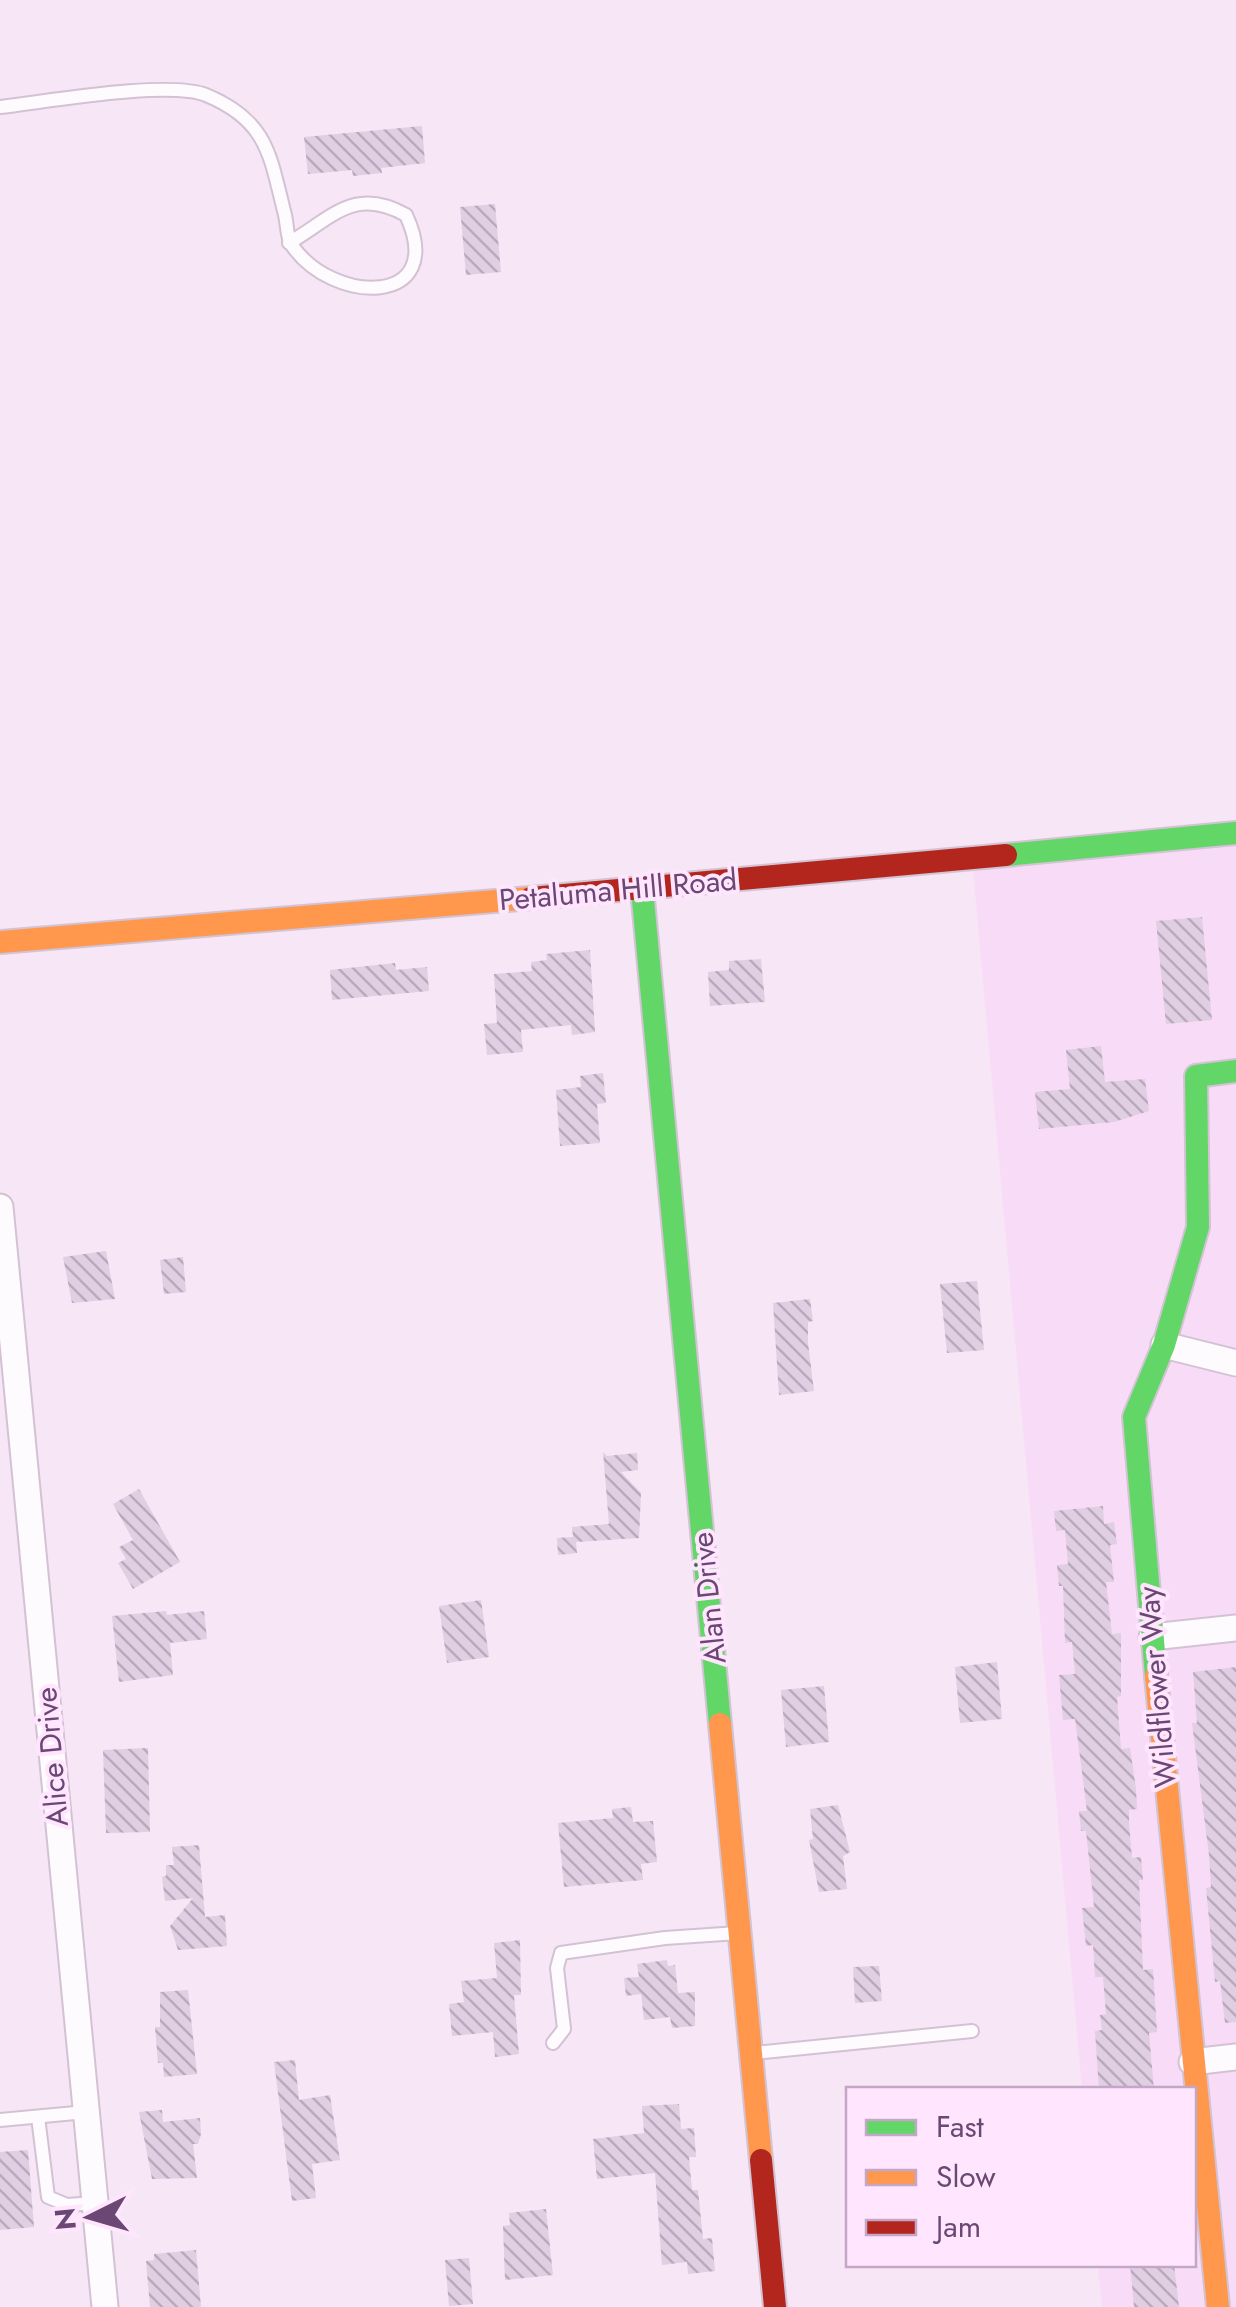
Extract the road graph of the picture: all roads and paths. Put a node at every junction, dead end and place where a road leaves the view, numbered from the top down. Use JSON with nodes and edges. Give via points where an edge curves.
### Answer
{"nodes":[{"id":1,"x":0,"y":107,"type":"edge"},
{"id":2,"x":290,"y":243,"type":"junction"},
{"id":3,"x":1236,"y":833,"type":"edge"},
{"id":4,"x":642,"y":889,"type":"junction"},
{"id":5,"x":0,"y":942,"type":"edge"},
{"id":6,"x":1236,"y":1071,"type":"edge"},
{"id":7,"x":0,"y":1206,"type":"edge"},
{"id":8,"x":2,"y":1247,"type":"edge"},
{"id":9,"x":1164,"y":1345,"type":"junction"},
{"id":10,"x":1236,"y":1363,"type":"edge"},
{"id":11,"x":1236,"y":1628,"type":"edge"},
{"id":12,"x":1152,"y":1636,"type":"junction"},
{"id":13,"x":741,"y":1933,"type":"junction"},
{"id":14,"x":972,"y":2032,"type":"dead end"},
{"id":15,"x":552,"y":2043,"type":"dead end"},
{"id":16,"x":752,"y":2053,"type":"junction"},
{"id":17,"x":1236,"y":2057,"type":"edge"},
{"id":18,"x":1192,"y":2062,"type":"junction"},
{"id":19,"x":1195,"y":2087,"type":"edge"},
{"id":20,"x":1196,"y":2092,"type":"edge"},
{"id":21,"x":86,"y":2112,"type":"junction"},
{"id":22,"x":38,"y":2117,"type":"junction"},
{"id":23,"x":0,"y":2120,"type":"edge"},
{"id":24,"x":95,"y":2203,"type":"junction"},
{"id":25,"x":1224,"y":2305,"type":"edge"},
{"id":26,"x":105,"y":2307,"type":"edge"},
{"id":27,"x":775,"y":2307,"type":"edge"}],
"edges":[{"from":1,"to":2,"type":"lane","via":[[164,90],[201,93],[228,106],[272,154]]},
{"from":2,"to":2,"type":"lane","via":[[365,200],[406,215],[415,254],[408,274],[372,291],[331,281]]},
{"from":3,"to":4,"type":"street","name":"Petaluma Hill Road"},
{"from":4,"to":5,"type":"street","name":"Petaluma Hill Road"},
{"from":4,"to":13,"type":"street","name":"Alan Drive"},
{"from":6,"to":9,"type":"street","name":"Wildflower Way","via":[[1196,1076],[1198,1227]]},
{"from":7,"to":8,"type":"street","name":"Alice Drive"},
{"from":8,"to":21,"type":"street","name":"Alice Drive"},
{"from":9,"to":10,"type":"street"},
{"from":9,"to":12,"type":"street","name":"Wildflower Way","via":[[1134,1417]]},
{"from":11,"to":12,"type":"street"},
{"from":12,"to":18,"type":"street","name":"Wildflower Way"},
{"from":13,"to":15,"type":"lane","via":[[561,1952],[564,2029]]},
{"from":13,"to":16,"type":"street","name":"Alan Drive"},
{"from":14,"to":16,"type":"lane"},
{"from":16,"to":27,"type":"street","name":"Alan Drive"},
{"from":17,"to":18,"type":"street"},
{"from":18,"to":19,"type":"street","name":"Wildflower Way"},
{"from":20,"to":25,"type":"street","name":"Wildflower Way"},
{"from":21,"to":22,"type":"lane"},
{"from":21,"to":24,"type":"street","name":"Alice Drive"},
{"from":22,"to":23,"type":"lane"},
{"from":22,"to":24,"type":"lane","via":[[48,2197],[67,2205]]},
{"from":24,"to":26,"type":"street","name":"Alice Drive"}]}
